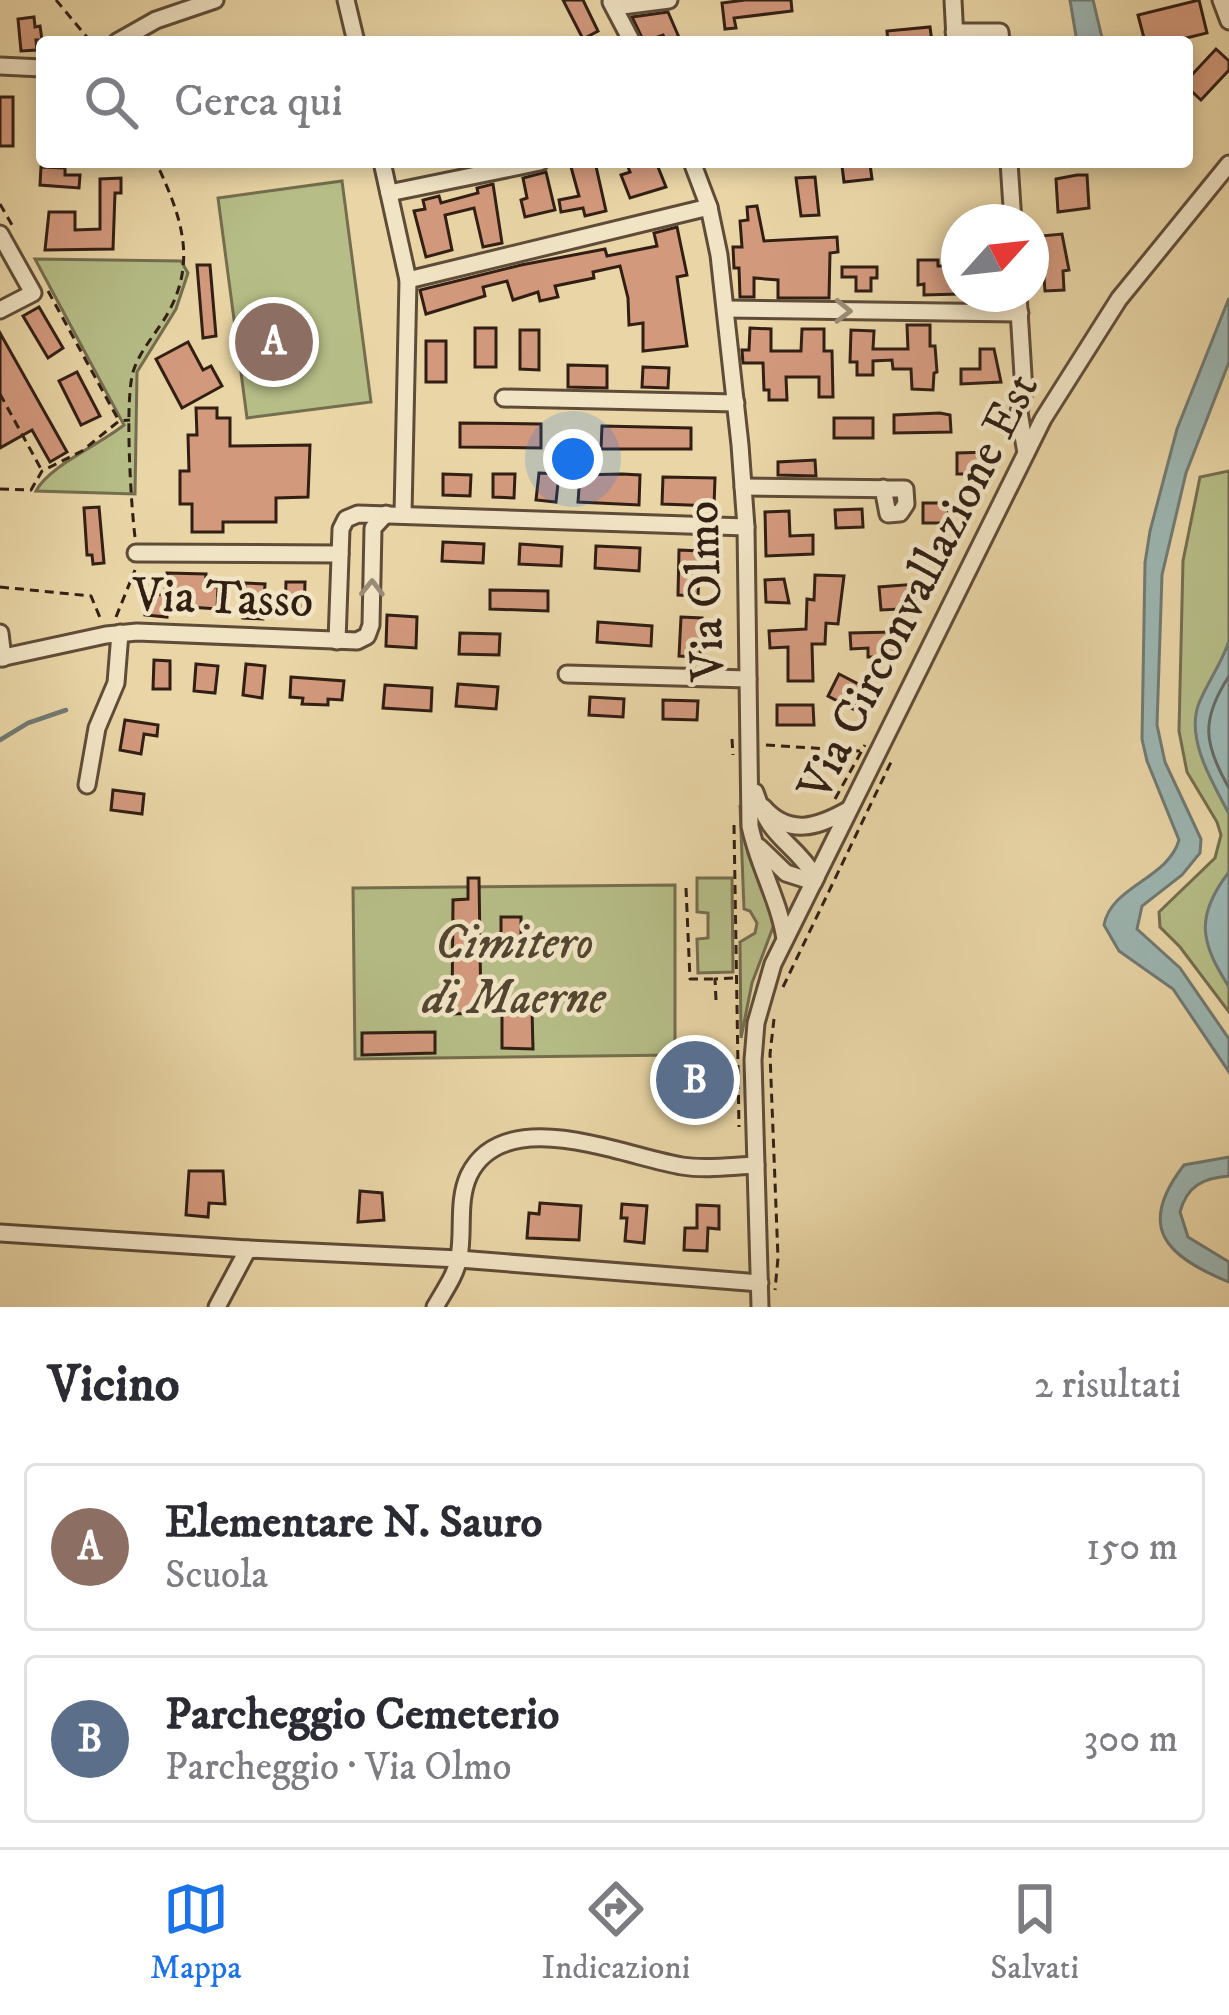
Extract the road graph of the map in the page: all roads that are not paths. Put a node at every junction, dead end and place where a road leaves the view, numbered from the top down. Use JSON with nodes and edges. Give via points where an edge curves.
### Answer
{"nodes":[{"id":1,"x":215,"y":0,"type":"edge"},
{"id":2,"x":346,"y":0,"type":"edge"},
{"id":3,"x":669,"y":0,"type":"edge"},
{"id":4,"x":953,"y":0,"type":"edge"},
{"id":5,"x":1221,"y":0,"type":"edge"},
{"id":6,"x":612,"y":4,"type":"edge"},
{"id":7,"x":1229,"y":21,"type":"edge"},
{"id":8,"x":128,"y":36,"type":"edge"},
{"id":9,"x":355,"y":36,"type":"edge"},
{"id":10,"x":629,"y":36,"type":"edge"},
{"id":11,"x":954,"y":36,"type":"edge"},
{"id":12,"x":963,"y":36,"type":"edge"},
{"id":13,"x":1000,"y":36,"type":"edge"},
{"id":14,"x":0,"y":66,"type":"edge"},
{"id":15,"x":36,"y":68,"type":"edge"},
{"id":16,"x":1229,"y":164,"type":"edge"},
{"id":17,"x":383,"y":168,"type":"edge"},
{"id":18,"x":511,"y":168,"type":"edge"},
{"id":19,"x":694,"y":168,"type":"edge"},
{"id":20,"x":1009,"y":168,"type":"edge"},
{"id":21,"x":389,"y":193,"type":"junction"},
{"id":22,"x":1012,"y":204,"type":"edge"},
{"id":23,"x":709,"y":207,"type":"junction"},
{"id":24,"x":6,"y":229,"type":"edge"},
{"id":25,"x":408,"y":280,"type":"junction"},
{"id":26,"x":726,"y":308,"type":"junction"},
{"id":27,"x":0,"y":310,"type":"edge"},
{"id":28,"x":1020,"y":314,"type":"joint"},
{"id":29,"x":1024,"y":392,"type":"junction"},
{"id":30,"x":504,"y":398,"type":"dead end"},
{"id":31,"x":736,"y":403,"type":"junction"},
{"id":32,"x":1043,"y":419,"type":"junction"},
{"id":33,"x":1025,"y":453,"type":"junction"},
{"id":34,"x":743,"y":487,"type":"junction"},
{"id":35,"x":883,"y":488,"type":"dead end"},
{"id":36,"x":394,"y":514,"type":"junction"},
{"id":37,"x":746,"y":527,"type":"junction"},
{"id":38,"x":136,"y":553,"type":"road end"},
{"id":39,"x":340,"y":554,"type":"junction"},
{"id":40,"x":110,"y":629,"type":"junction"},
{"id":41,"x":0,"y":633,"type":"edge"},
{"id":42,"x":337,"y":641,"type":"junction"},
{"id":43,"x":1,"y":658,"type":"edge"},
{"id":44,"x":567,"y":674,"type":"dead end"},
{"id":45,"x":748,"y":679,"type":"junction"},
{"id":46,"x":750,"y":778,"type":"junction"},
{"id":47,"x":87,"y":785,"type":"dead end"},
{"id":48,"x":757,"y":800,"type":"junction"},
{"id":49,"x":851,"y":808,"type":"junction"},
{"id":50,"x":753,"y":840,"type":"junction"},
{"id":51,"x":815,"y":880,"type":"junction"},
{"id":52,"x":784,"y":939,"type":"junction"},
{"id":53,"x":749,"y":1165,"type":"junction"},
{"id":54,"x":0,"y":1233,"type":"edge"},
{"id":55,"x":248,"y":1249,"type":"junction"},
{"id":56,"x":459,"y":1259,"type":"junction"},
{"id":57,"x":760,"y":1282,"type":"junction"},
{"id":58,"x":766,"y":1303,"type":"edge"},
{"id":59,"x":217,"y":1307,"type":"edge"},
{"id":60,"x":435,"y":1307,"type":"edge"}],
"edges":[{"from":1,"to":8,"type":"street"},
{"from":2,"to":9,"type":"street"},
{"from":3,"to":6,"type":"street"},
{"from":4,"to":11,"type":"street"},
{"from":5,"to":7,"type":"street"},
{"from":6,"to":10,"type":"street"},
{"from":12,"to":13,"type":"street"},
{"from":14,"to":15,"type":"street"},
{"from":16,"to":32,"type":"street","name":"Via Circonvallazione Est","via":[[1119,299]]},
{"from":17,"to":21,"type":"street"},
{"from":18,"to":21,"type":"street"},
{"from":19,"to":23,"type":"street","name":"Via Olmo"},
{"from":20,"to":22,"type":"street"},
{"from":21,"to":25,"type":"street"},
{"from":23,"to":25,"type":"street"},
{"from":23,"to":26,"type":"street","name":"Via Olmo"},
{"from":24,"to":27,"type":"street","via":[[33,293]]},
{"from":25,"to":36,"type":"street"},
{"from":26,"to":28,"type":"street","one_way":true},
{"from":26,"to":31,"type":"street","name":"Via Olmo"},
{"from":28,"to":29,"type":"street"},
{"from":29,"to":32,"type":"street"},
{"from":29,"to":33,"type":"street"},
{"from":30,"to":31,"type":"street"},
{"from":31,"to":34,"type":"street","name":"Via Olmo"},
{"from":32,"to":33,"type":"street","name":"Via Circonvallazione Est"},
{"from":33,"to":49,"type":"street","name":"Via Circonvallazione Est"},
{"from":34,"to":35,"type":"street"},
{"from":34,"to":37,"type":"street","name":"Via Olmo"},
{"from":36,"to":37,"type":"street","name":"Via Tasso"},
{"from":36,"to":39,"type":"street","name":"Via Tasso","via":[[346,519]]},
{"from":42,"to":36,"type":"street","name":"Via Tasso","one_way":true,"via":[[367,636],[373,527]]},
{"from":37,"to":45,"type":"street","name":"Via Olmo"},
{"from":38,"to":39,"type":"street"},
{"from":39,"to":42,"type":"street","name":"Via Tasso"},
{"from":40,"to":42,"type":"street","name":"Via Tasso"},
{"from":40,"to":43,"type":"street","name":"Via Tasso"},
{"from":40,"to":47,"type":"street","via":[[116,683]]},
{"from":41,"to":43,"type":"street"},
{"from":44,"to":45,"type":"street"},
{"from":45,"to":46,"type":"street","name":"Via Olmo","via":[[741,739]]},
{"from":46,"to":48,"type":"street","name":"Via Olmo"},
{"from":46,"to":50,"type":"street","name":"Via Olmo"},
{"from":48,"to":49,"type":"street","via":[[795,828]]},
{"from":48,"to":51,"type":"street","name":"Via Olmo","via":[[777,838]]},
{"from":49,"to":51,"type":"street","name":"Via Circonvallazione Est"},
{"from":50,"to":51,"type":"street","via":[[786,873]]},
{"from":50,"to":52,"type":"street","name":"Via Olmo"},
{"from":51,"to":52,"type":"street"},
{"from":52,"to":53,"type":"street","via":[[756,1024]]},
{"from":53,"to":56,"type":"street","via":[[688,1167],[513,1138],[491,1149],[468,1177]]},
{"from":53,"to":57,"type":"street"},
{"from":54,"to":55,"type":"street"},
{"from":55,"to":56,"type":"street"},
{"from":55,"to":59,"type":"street"},
{"from":56,"to":57,"type":"street"},
{"from":56,"to":60,"type":"street"},
{"from":57,"to":58,"type":"street"}]}
